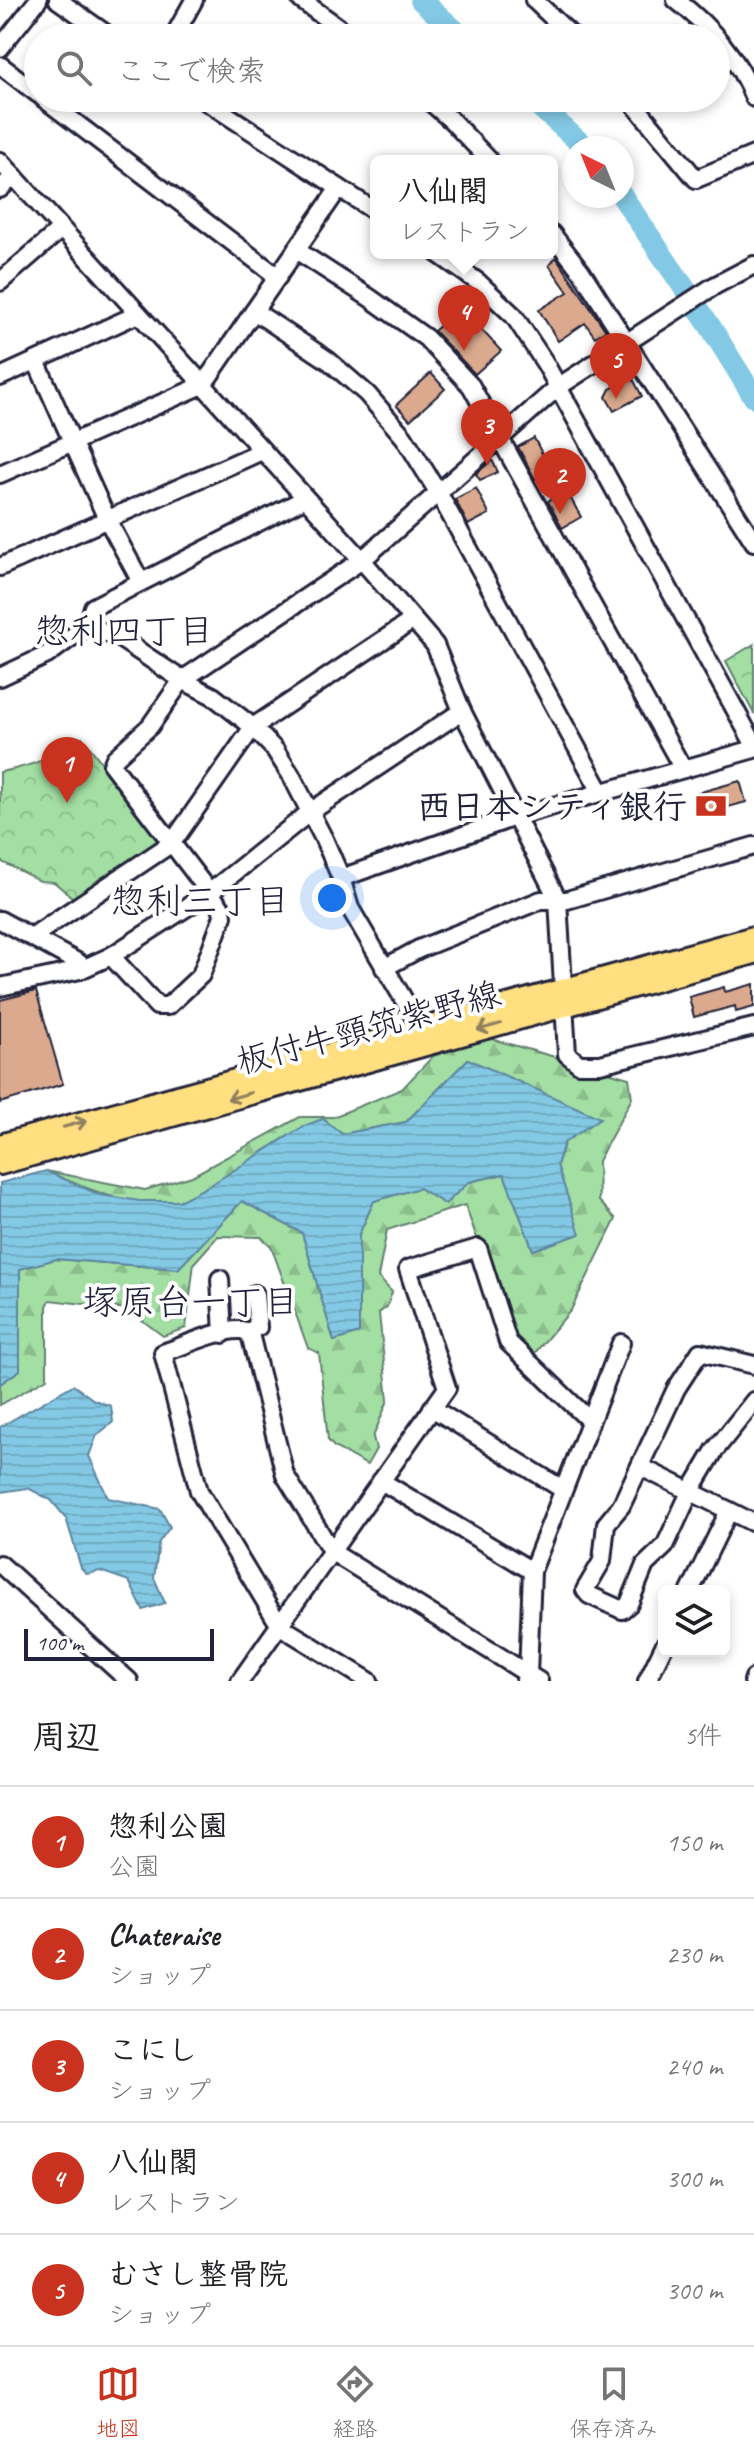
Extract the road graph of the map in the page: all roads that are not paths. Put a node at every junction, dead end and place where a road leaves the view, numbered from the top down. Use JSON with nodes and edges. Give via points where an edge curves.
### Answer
{"nodes":[{"id":1,"x":38,"y":0,"type":"edge"},
{"id":2,"x":58,"y":0,"type":"edge"},
{"id":3,"x":194,"y":0,"type":"edge"},
{"id":4,"x":301,"y":0,"type":"edge"},
{"id":5,"x":534,"y":0,"type":"edge"},
{"id":6,"x":676,"y":0,"type":"edge"},
{"id":7,"x":92,"y":24,"type":"edge"},
{"id":8,"x":181,"y":24,"type":"edge"},
{"id":9,"x":334,"y":24,"type":"edge"},
{"id":10,"x":559,"y":24,"type":"edge"},
{"id":11,"x":706,"y":24,"type":"edge"},
{"id":12,"x":0,"y":48,"type":"edge"},
{"id":13,"x":730,"y":56,"type":"edge"},
{"id":14,"x":0,"y":65,"type":"edge"},
{"id":15,"x":24,"y":83,"type":"edge"},
{"id":16,"x":754,"y":98,"type":"edge"},
{"id":17,"x":61,"y":112,"type":"edge"},
{"id":18,"x":222,"y":112,"type":"edge"},
{"id":19,"x":442,"y":112,"type":"edge"},
{"id":20,"x":641,"y":112,"type":"edge"},
{"id":21,"x":484,"y":155,"type":"edge"},
{"id":22,"x":754,"y":155,"type":"edge"},
{"id":23,"x":0,"y":161,"type":"edge"},
{"id":24,"x":14,"y":176,"type":"junction"},
{"id":25,"x":339,"y":188,"type":"junction"},
{"id":26,"x":0,"y":189,"type":"edge"},
{"id":27,"x":370,"y":208,"type":"edge"},
{"id":28,"x":61,"y":229,"type":"junction"},
{"id":29,"x":558,"y":242,"type":"edge"},
{"id":30,"x":296,"y":250,"type":"junction"},
{"id":31,"x":445,"y":259,"type":"edge"},
{"id":32,"x":752,"y":270,"type":"edge"},
{"id":33,"x":278,"y":277,"type":"junction"},
{"id":34,"x":0,"y":282,"type":"edge"},
{"id":35,"x":254,"y":311,"type":"junction"},
{"id":36,"x":138,"y":314,"type":"junction"},
{"id":37,"x":626,"y":343,"type":"junction"},
{"id":38,"x":36,"y":361,"type":"junction"},
{"id":39,"x":0,"y":377,"type":"edge"},
{"id":40,"x":203,"y":385,"type":"junction"},
{"id":41,"x":558,"y":387,"type":"junction"},
{"id":42,"x":500,"y":438,"type":"junction"},
{"id":43,"x":74,"y":443,"type":"junction"},
{"id":44,"x":262,"y":451,"type":"junction"},
{"id":45,"x":0,"y":474,"type":"edge"},
{"id":46,"x":438,"y":492,"type":"junction"},
{"id":47,"x":304,"y":499,"type":"junction"},
{"id":48,"x":107,"y":519,"type":"junction"},
{"id":49,"x":754,"y":542,"type":"edge"},
{"id":50,"x":362,"y":560,"type":"junction"},
{"id":51,"x":0,"y":567,"type":"edge"},
{"id":52,"x":141,"y":582,"type":"junction"},
{"id":53,"x":413,"y":620,"type":"junction"},
{"id":54,"x":87,"y":626,"type":"junction"},
{"id":55,"x":0,"y":677,"type":"edge"},
{"id":56,"x":182,"y":680,"type":"junction"},
{"id":57,"x":462,"y":711,"type":"junction"},
{"id":58,"x":253,"y":727,"type":"junction"},
{"id":59,"x":754,"y":746,"type":"edge"},
{"id":60,"x":683,"y":769,"type":"junction"},
{"id":61,"x":601,"y":792,"type":"junction"},
{"id":62,"x":310,"y":812,"type":"junction"},
{"id":63,"x":515,"y":817,"type":"junction"},
{"id":64,"x":172,"y":843,"type":"junction"},
{"id":65,"x":754,"y":846,"type":"edge"},
{"id":66,"x":341,"y":878,"type":"junction"},
{"id":67,"x":209,"y":893,"type":"junction"},
{"id":68,"x":558,"y":900,"type":"junction"},
{"id":69,"x":0,"y":920,"type":"edge"},
{"id":70,"x":33,"y":936,"type":"junction"},
{"id":71,"x":754,"y":937,"type":"edge"},
{"id":72,"x":754,"y":953,"type":"edge"},
{"id":73,"x":111,"y":956,"type":"junction"},
{"id":74,"x":384,"y":968,"type":"junction"},
{"id":75,"x":80,"y":970,"type":"junction"},
{"id":76,"x":0,"y":987,"type":"edge"},
{"id":77,"x":564,"y":998,"type":"junction"},
{"id":78,"x":754,"y":1027,"type":"edge"},
{"id":79,"x":421,"y":1029,"type":"junction"},
{"id":80,"x":0,"y":1145,"type":"edge"},
{"id":81,"x":0,"y":1164,"type":"edge"},
{"id":82,"x":220,"y":1279,"type":"dead end"},
{"id":83,"x":255,"y":1294,"type":"dead end"},
{"id":84,"x":247,"y":1332,"type":"junction"},
{"id":85,"x":223,"y":1334,"type":"junction"},
{"id":86,"x":621,"y":1343,"type":"dead end"},
{"id":87,"x":754,"y":1365,"type":"edge"},
{"id":88,"x":754,"y":1401,"type":"edge"},
{"id":89,"x":432,"y":1408,"type":"junction"},
{"id":90,"x":589,"y":1420,"type":"junction"},
{"id":91,"x":641,"y":1467,"type":"junction"},
{"id":92,"x":381,"y":1481,"type":"junction"},
{"id":93,"x":562,"y":1489,"type":"junction"},
{"id":94,"x":690,"y":1492,"type":"junction"},
{"id":95,"x":729,"y":1511,"type":"junction"},
{"id":96,"x":754,"y":1523,"type":"edge"},
{"id":97,"x":332,"y":1552,"type":"junction"},
{"id":98,"x":0,"y":1564,"type":"edge"},
{"id":99,"x":532,"y":1571,"type":"junction"},
{"id":100,"x":693,"y":1585,"type":"edge"},
{"id":101,"x":280,"y":1626,"type":"junction"},
{"id":102,"x":659,"y":1657,"type":"edge"},
{"id":103,"x":530,"y":1679,"type":"edge"},
{"id":104,"x":129,"y":1681,"type":"edge"},
{"id":105,"x":240,"y":1681,"type":"edge"},
{"id":106,"x":369,"y":1681,"type":"edge"},
{"id":107,"x":647,"y":1681,"type":"edge"}],
"edges":[{"from":1,"to":12,"type":"street"},
{"from":2,"to":7,"type":"street"},
{"from":3,"to":8,"type":"street"},
{"from":4,"to":9,"type":"street"},
{"from":5,"to":10,"type":"street"},
{"from":6,"to":11,"type":"street"},
{"from":13,"to":16,"type":"street"},
{"from":14,"to":15,"type":"street"},
{"from":17,"to":33,"type":"street"},
{"from":18,"to":25,"type":"street"},
{"from":19,"to":21,"type":"street"},
{"from":20,"to":22,"type":"street","via":[[696,179]]},
{"from":23,"to":24,"type":"street"},
{"from":24,"to":26,"type":"street"},
{"from":24,"to":28,"type":"street"},
{"from":25,"to":27,"type":"street"},
{"from":25,"to":30,"type":"street"},
{"from":28,"to":34,"type":"street"},
{"from":28,"to":36,"type":"street"},
{"from":29,"to":37,"type":"street"},
{"from":30,"to":33,"type":"street"},
{"from":30,"to":42,"type":"street","via":[[426,338],[471,386]]},
{"from":31,"to":41,"type":"street","via":[[514,316]]},
{"from":32,"to":37,"type":"street","via":[[714,286]]},
{"from":33,"to":35,"type":"street"},
{"from":35,"to":40,"type":"street"},
{"from":35,"to":46,"type":"street","via":[[329,361],[367,394],[404,437]]},
{"from":36,"to":38,"type":"street"},
{"from":36,"to":40,"type":"street"},
{"from":37,"to":41,"type":"street"},
{"from":37,"to":49,"type":"street"},
{"from":38,"to":39,"type":"street"},
{"from":38,"to":43,"type":"street"},
{"from":40,"to":43,"type":"street"},
{"from":40,"to":44,"type":"street"},
{"from":41,"to":42,"type":"street"},
{"from":41,"to":59,"type":"street"},
{"from":42,"to":46,"type":"street"},
{"from":42,"to":60,"type":"street"},
{"from":43,"to":45,"type":"street"},
{"from":43,"to":48,"type":"street"},
{"from":44,"to":47,"type":"street"},
{"from":44,"to":48,"type":"street"},
{"from":46,"to":50,"type":"street"},
{"from":46,"to":61,"type":"street"},
{"from":47,"to":50,"type":"street"},
{"from":47,"to":52,"type":"street"},
{"from":48,"to":51,"type":"street"},
{"from":48,"to":52,"type":"street"},
{"from":50,"to":53,"type":"street"},
{"from":50,"to":56,"type":"street"},
{"from":52,"to":54,"type":"street","via":[[93,607]]},
{"from":53,"to":57,"type":"street","via":[[435,645]]},
{"from":53,"to":58,"type":"street"},
{"from":54,"to":55,"type":"street","via":[[47,655]]},
{"from":54,"to":56,"type":"street","via":[[118,637]]},
{"from":56,"to":58,"type":"street"},
{"from":56,"to":64,"type":"street","via":[[150,726],[112,765]]},
{"from":57,"to":62,"type":"street"},
{"from":57,"to":63,"type":"street"},
{"from":58,"to":62,"type":"street","via":[[275,750]]},
{"from":58,"to":64,"type":"street"},
{"from":59,"to":60,"type":"street"},
{"from":60,"to":61,"type":"street"},
{"from":61,"to":63,"type":"street"},
{"from":62,"to":66,"type":"street"},
{"from":62,"to":67,"type":"street"},
{"from":63,"to":66,"type":"street"},
{"from":63,"to":68,"type":"street"},
{"from":64,"to":67,"type":"street"},
{"from":64,"to":70,"type":"street"},
{"from":65,"to":68,"type":"street"},
{"from":66,"to":74,"type":"street","via":[[350,908]]},
{"from":67,"to":73,"type":"street"},
{"from":67,"to":73,"type":"street","via":[[223,916],[201,975],[168,1006],[157,1006]]},
{"from":68,"to":74,"type":"street","via":[[541,900]]},
{"from":68,"to":77,"type":"street"},
{"from":69,"to":70,"type":"street"},
{"from":70,"to":75,"type":"street","via":[[79,963]]},
{"from":71,"to":77,"type":"main road","name":"板付牛頸筑紫野線"},
{"from":72,"to":77,"type":"main road","name":"板付牛頸筑紫野線"},
{"from":73,"to":75,"type":"street"},
{"from":74,"to":79,"type":"street"},
{"from":75,"to":76,"type":"street"},
{"from":77,"to":78,"type":"street","via":[[567,1054],[579,1064],[600,1064]]},
{"from":77,"to":79,"type":"main road","name":"板付牛頸筑紫野線"},
{"from":77,"to":81,"type":"main road","name":"板付牛頸筑紫野線","one_way":true},
{"from":80,"to":79,"type":"main road","name":"板付牛頸筑紫野線","one_way":true},
{"from":82,"to":85,"type":"street"},
{"from":83,"to":84,"type":"street","via":[[258,1327]]},
{"from":84,"to":85,"type":"street"},
{"from":84,"to":97,"type":"street","via":[[285,1475]]},
{"from":85,"to":101,"type":"street","via":[[163,1353],[199,1491]]},
{"from":86,"to":90,"type":"street"},
{"from":87,"to":91,"type":"street","via":[[700,1352],[676,1389]]},
{"from":88,"to":94,"type":"street"},
{"from":89,"to":90,"type":"street","via":[[447,1388],[408,1269],[478,1248],[508,1342]]},
{"from":89,"to":92,"type":"street"},
{"from":89,"to":93,"type":"street"},
{"from":90,"to":93,"type":"street"},
{"from":91,"to":94,"type":"street"},
{"from":91,"to":94,"type":"street","via":[[606,1524],[602,1561],[585,1590],[589,1595],[622,1610],[629,1604],[636,1581],[665,1546]]},
{"from":92,"to":97,"type":"street"},
{"from":92,"to":99,"type":"street"},
{"from":93,"to":99,"type":"street"},
{"from":94,"to":95,"type":"street"},
{"from":95,"to":96,"type":"street"},
{"from":95,"to":100,"type":"street"},
{"from":97,"to":101,"type":"street"},
{"from":97,"to":103,"type":"street"},
{"from":98,"to":104,"type":"street"},
{"from":99,"to":103,"type":"street"},
{"from":101,"to":105,"type":"street"},
{"from":101,"to":106,"type":"street"},
{"from":102,"to":107,"type":"street"}]}
